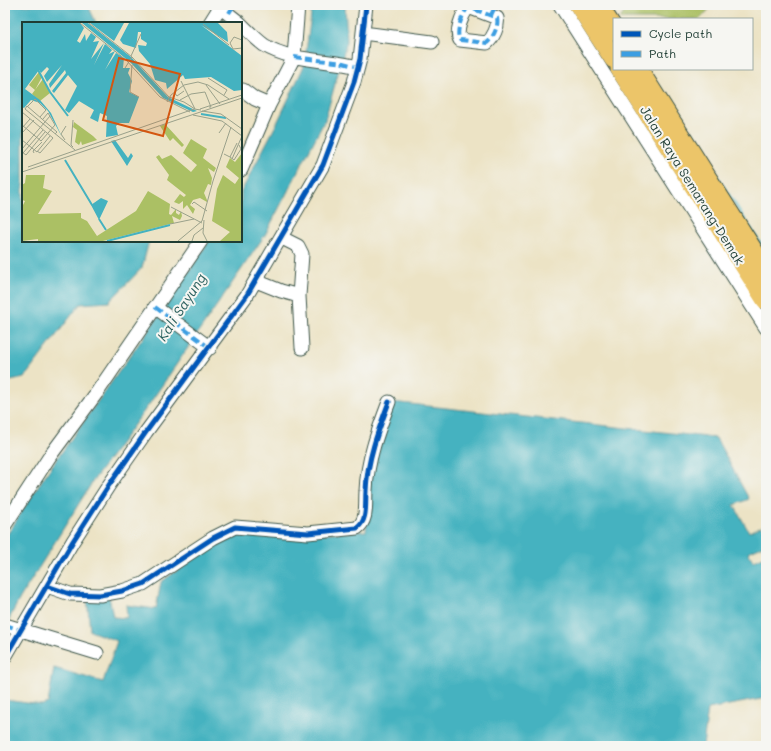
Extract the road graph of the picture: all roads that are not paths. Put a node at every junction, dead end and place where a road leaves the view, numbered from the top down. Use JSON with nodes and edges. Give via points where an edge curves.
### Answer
{"nodes":[{"id":1,"x":298,"y":5,"type":"edge"},
{"id":2,"x":366,"y":5,"type":"edge"},
{"id":3,"x":560,"y":5,"type":"edge"},
{"id":4,"x":580,"y":5,"type":"edge"},
{"id":5,"x":598,"y":5,"type":"edge"},
{"id":6,"x":466,"y":6,"type":"edge"},
{"id":7,"x":225,"y":8,"type":"edge"},
{"id":8,"x":494,"y":10,"type":"edge"},
{"id":9,"x":211,"y":22,"type":"edge"},
{"id":10,"x":240,"y":22,"type":"edge"},
{"id":11,"x":242,"y":24,"type":"edge"},
{"id":12,"x":613,"y":28,"type":"edge"},
{"id":13,"x":363,"y":33,"type":"junction"},
{"id":14,"x":432,"y":42,"type":"dead end"},
{"id":15,"x":298,"y":57,"type":"junction"},
{"id":16,"x":613,"y":57,"type":"edge"},
{"id":17,"x":358,"y":67,"type":"junction"},
{"id":18,"x":621,"y":70,"type":"edge"},
{"id":19,"x":639,"y":70,"type":"edge"},
{"id":20,"x":243,"y":90,"type":"dead end"},
{"id":21,"x":269,"y":105,"type":"junction"},
{"id":22,"x":242,"y":168,"type":"edge"},
{"id":23,"x":701,"y":183,"type":"junction"},
{"id":24,"x":282,"y":238,"type":"junction"},
{"id":25,"x":200,"y":242,"type":"edge"},
{"id":26,"x":766,"y":271,"type":"edge"},
{"id":27,"x":256,"y":280,"type":"junction"},
{"id":28,"x":299,"y":296,"type":"junction"},
{"id":29,"x":766,"y":300,"type":"edge"},
{"id":30,"x":157,"y":308,"type":"junction"},
{"id":31,"x":766,"y":328,"type":"edge"},
{"id":32,"x":208,"y":347,"type":"junction"},
{"id":33,"x":302,"y":348,"type":"dead end"},
{"id":34,"x":389,"y":402,"type":"dead end"},
{"id":35,"x":5,"y":524,"type":"edge"},
{"id":36,"x":46,"y":586,"type":"junction"},
{"id":37,"x":13,"y":628,"type":"edge"},
{"id":38,"x":97,"y":653,"type":"dead end"},
{"id":39,"x":5,"y":657,"type":"edge"}],
"edges":[{"from":1,"to":15,"type":"street"},
{"from":2,"to":13,"type":"street"},
{"from":3,"to":31,"type":"street"},
{"from":4,"to":16,"type":"highway"},
{"from":5,"to":12,"type":"highway"},
{"from":6,"to":8,"type":"street"},
{"from":6,"to":8,"type":"street","via":[[458,31],[460,40],[482,43],[489,41],[498,22]]},
{"from":7,"to":9,"type":"street"},
{"from":7,"to":10,"type":"street"},
{"from":11,"to":15,"type":"street","via":[[265,45]]},
{"from":13,"to":14,"type":"street"},
{"from":13,"to":17,"type":"street"},
{"from":15,"to":17,"type":"street"},
{"from":15,"to":21,"type":"street"},
{"from":17,"to":24,"type":"street","via":[[323,165]]},
{"from":18,"to":23,"type":"highway","name":"Jalan Raya Semarang-Demak"},
{"from":19,"to":23,"type":"highway","name":"Jalan Raya Semarang-Demak"},
{"from":20,"to":21,"type":"street"},
{"from":21,"to":22,"type":"street"},
{"from":23,"to":26,"type":"highway","name":"Jalan Raya Semarang-Demak"},
{"from":23,"to":29,"type":"highway","name":"Jalan Raya Semarang-Demak"},
{"from":24,"to":27,"type":"street"},
{"from":24,"to":28,"type":"street","via":[[301,250]]},
{"from":25,"to":30,"type":"street"},
{"from":27,"to":28,"type":"street"},
{"from":27,"to":32,"type":"street"},
{"from":28,"to":33,"type":"street"},
{"from":30,"to":32,"type":"street"},
{"from":30,"to":35,"type":"street","via":[[50,456]]},
{"from":32,"to":36,"type":"street","via":[[146,432]]},
{"from":34,"to":36,"type":"street","via":[[371,455],[365,520],[357,528],[308,533],[235,527],[213,538],[144,584],[122,591],[100,595],[70,594]]},
{"from":36,"to":37,"type":"street"},
{"from":37,"to":38,"type":"street"},
{"from":37,"to":39,"type":"street"}]}
